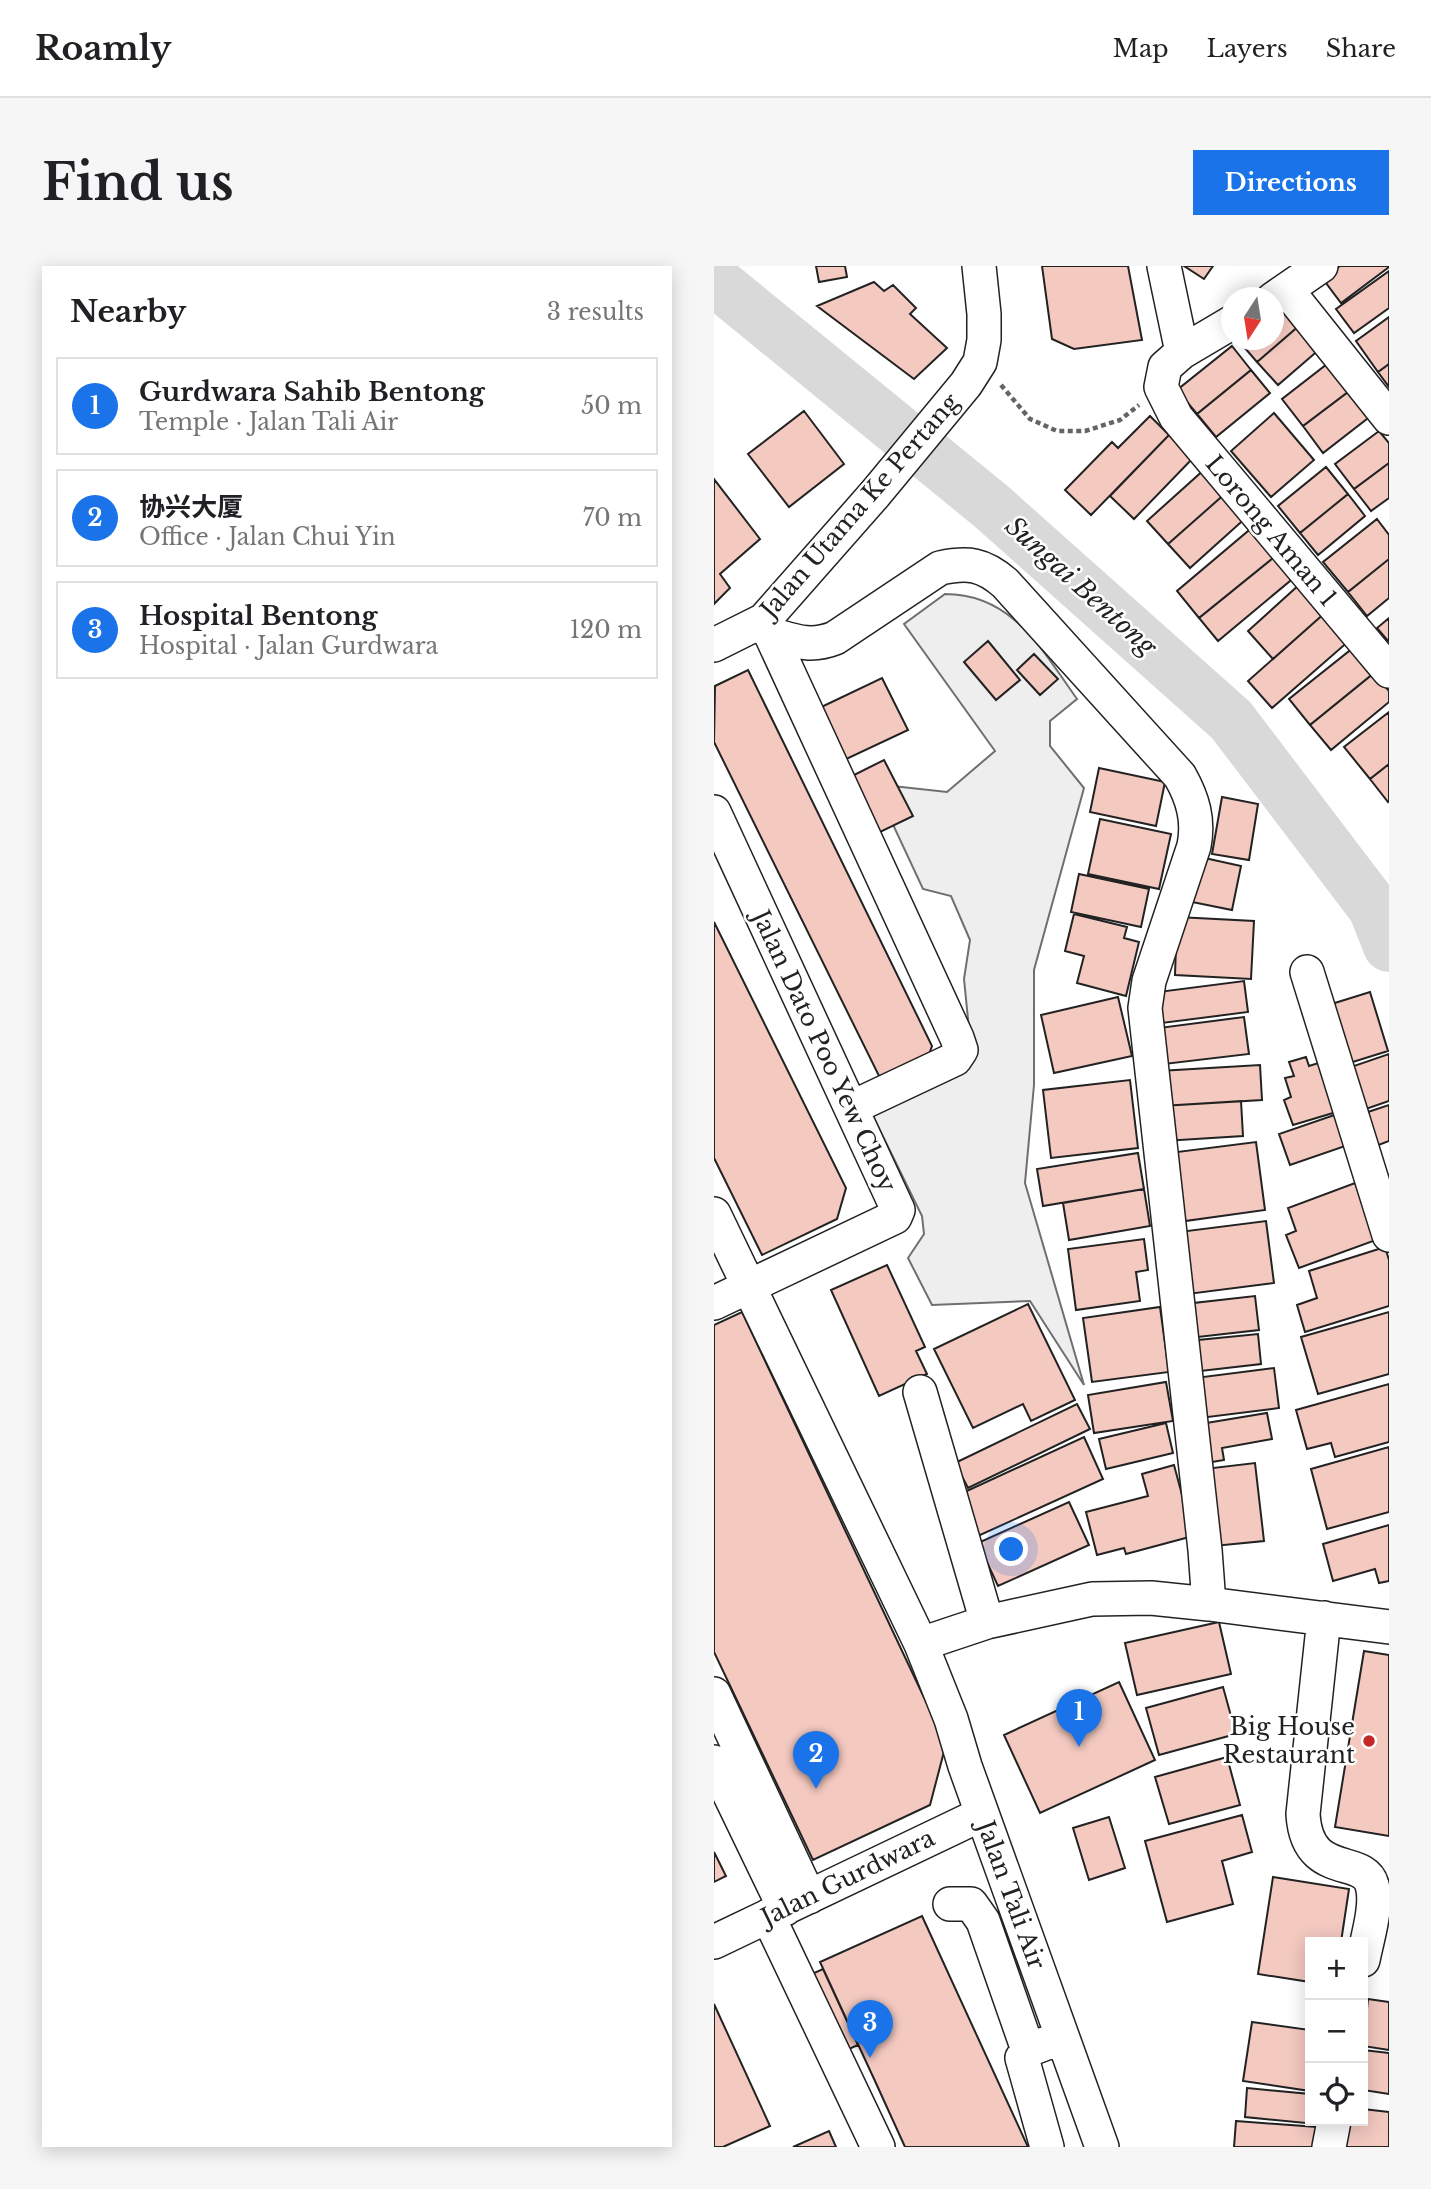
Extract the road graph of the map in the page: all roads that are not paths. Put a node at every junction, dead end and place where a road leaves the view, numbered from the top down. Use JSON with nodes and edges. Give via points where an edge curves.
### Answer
{"nodes":[{"id":1,"x":979,"y":266,"type":"edge"},
{"id":2,"x":1164,"y":266,"type":"edge"},
{"id":3,"x":1300,"y":279,"type":"edge"},
{"id":4,"x":1221,"y":329,"type":"edge"},
{"id":5,"x":1182,"y":352,"type":"junction"},
{"id":6,"x":1389,"y":418,"type":"edge"},
{"id":7,"x":767,"y":627,"type":"junction"},
{"id":8,"x":714,"y":645,"type":"edge"},
{"id":9,"x":1389,"y":671,"type":"edge"},
{"id":10,"x":714,"y":812,"type":"edge"},
{"id":11,"x":1307,"y":972,"type":"dead end"},
{"id":12,"x":851,"y":1108,"type":"junction"},
{"id":13,"x":714,"y":1214,"type":"edge"},
{"id":14,"x":1389,"y":1235,"type":"edge"},
{"id":15,"x":749,"y":1288,"type":"junction"},
{"id":16,"x":714,"y":1303,"type":"edge"},
{"id":17,"x":920,"y":1392,"type":"dead end"},
{"id":18,"x":1209,"y":1604,"type":"junction"},
{"id":19,"x":1324,"y":1618,"type":"junction"},
{"id":20,"x":987,"y":1622,"type":"junction"},
{"id":21,"x":1389,"y":1627,"type":"edge"},
{"id":22,"x":921,"y":1644,"type":"junction"},
{"id":23,"x":714,"y":1694,"type":"edge"},
{"id":24,"x":714,"y":1762,"type":"edge"},
{"id":25,"x":982,"y":1814,"type":"junction"},
{"id":26,"x":950,"y":1903,"type":"dead end"},
{"id":27,"x":787,"y":1907,"type":"junction"},
{"id":28,"x":1367,"y":1937,"type":"edge"},
{"id":29,"x":714,"y":1942,"type":"edge"},
{"id":30,"x":1062,"y":2036,"type":"junction"},
{"id":31,"x":1028,"y":2050,"type":"junction"},
{"id":32,"x":1333,"y":2126,"type":"edge"},
{"id":33,"x":878,"y":2147,"type":"edge"},
{"id":34,"x":1047,"y":2147,"type":"edge"},
{"id":35,"x":1102,"y":2147,"type":"edge"},
{"id":36,"x":1329,"y":2147,"type":"edge"}],
"edges":[{"from":1,"to":7,"type":"street","name":"Jalan Utama Ke Pertang","via":[[984,314],[973,373]]},
{"from":2,"to":5,"type":"street"},
{"from":3,"to":6,"type":"street"},
{"from":4,"to":5,"type":"street"},
{"from":5,"to":9,"type":"street","name":"Lorong Aman 1","via":[[1164,367],[1161,387],[1175,417]]},
{"from":7,"to":8,"type":"street","name":"Jalan Utama Ke Pertang"},
{"from":7,"to":12,"type":"street","via":[[961,1050],[955,1059]]},
{"from":7,"to":18,"type":"street","via":[[799,642],[820,644],[940,568],[977,566],[1005,583],[1180,776],[1191,795],[1197,830],[1194,846],[1149,981],[1145,1008]]},
{"from":10,"to":12,"type":"street","name":"Jalan Dato Poo Yew Choy"},
{"from":11,"to":14,"type":"street"},
{"from":12,"to":15,"type":"street","name":"Jalan Dato Poo Yew Choy","via":[[898,1214]]},
{"from":13,"to":15,"type":"street","name":"Jalan Tali Air"},
{"from":15,"to":16,"type":"street"},
{"from":15,"to":22,"type":"street","name":"Jalan Tali Air"},
{"from":17,"to":20,"type":"street"},
{"from":18,"to":19,"type":"street"},
{"from":18,"to":20,"type":"street","via":[[1151,1598],[1092,1599]]},
{"from":19,"to":21,"type":"street"},
{"from":19,"to":28,"type":"street","via":[[1304,1832],[1324,1858],[1368,1876],[1374,1900]]},
{"from":20,"to":22,"type":"street"},
{"from":22,"to":25,"type":"street","name":"Jalan Tali Air"},
{"from":23,"to":27,"type":"street"},
{"from":24,"to":27,"type":"street"},
{"from":25,"to":27,"type":"street","name":"Jalan Gurdwara"},
{"from":25,"to":30,"type":"street","name":"Jalan Tali Air"},
{"from":26,"to":31,"type":"street","via":[[971,1904],[983,1921]]},
{"from":27,"to":29,"type":"street","name":"Jalan Gurdwara"},
{"from":27,"to":33,"type":"street"},
{"from":30,"to":31,"type":"street"},
{"from":30,"to":35,"type":"street","name":"Jalan Tali Air"},
{"from":31,"to":34,"type":"street","via":[[1023,2067]]},
{"from":32,"to":36,"type":"street"}]}
